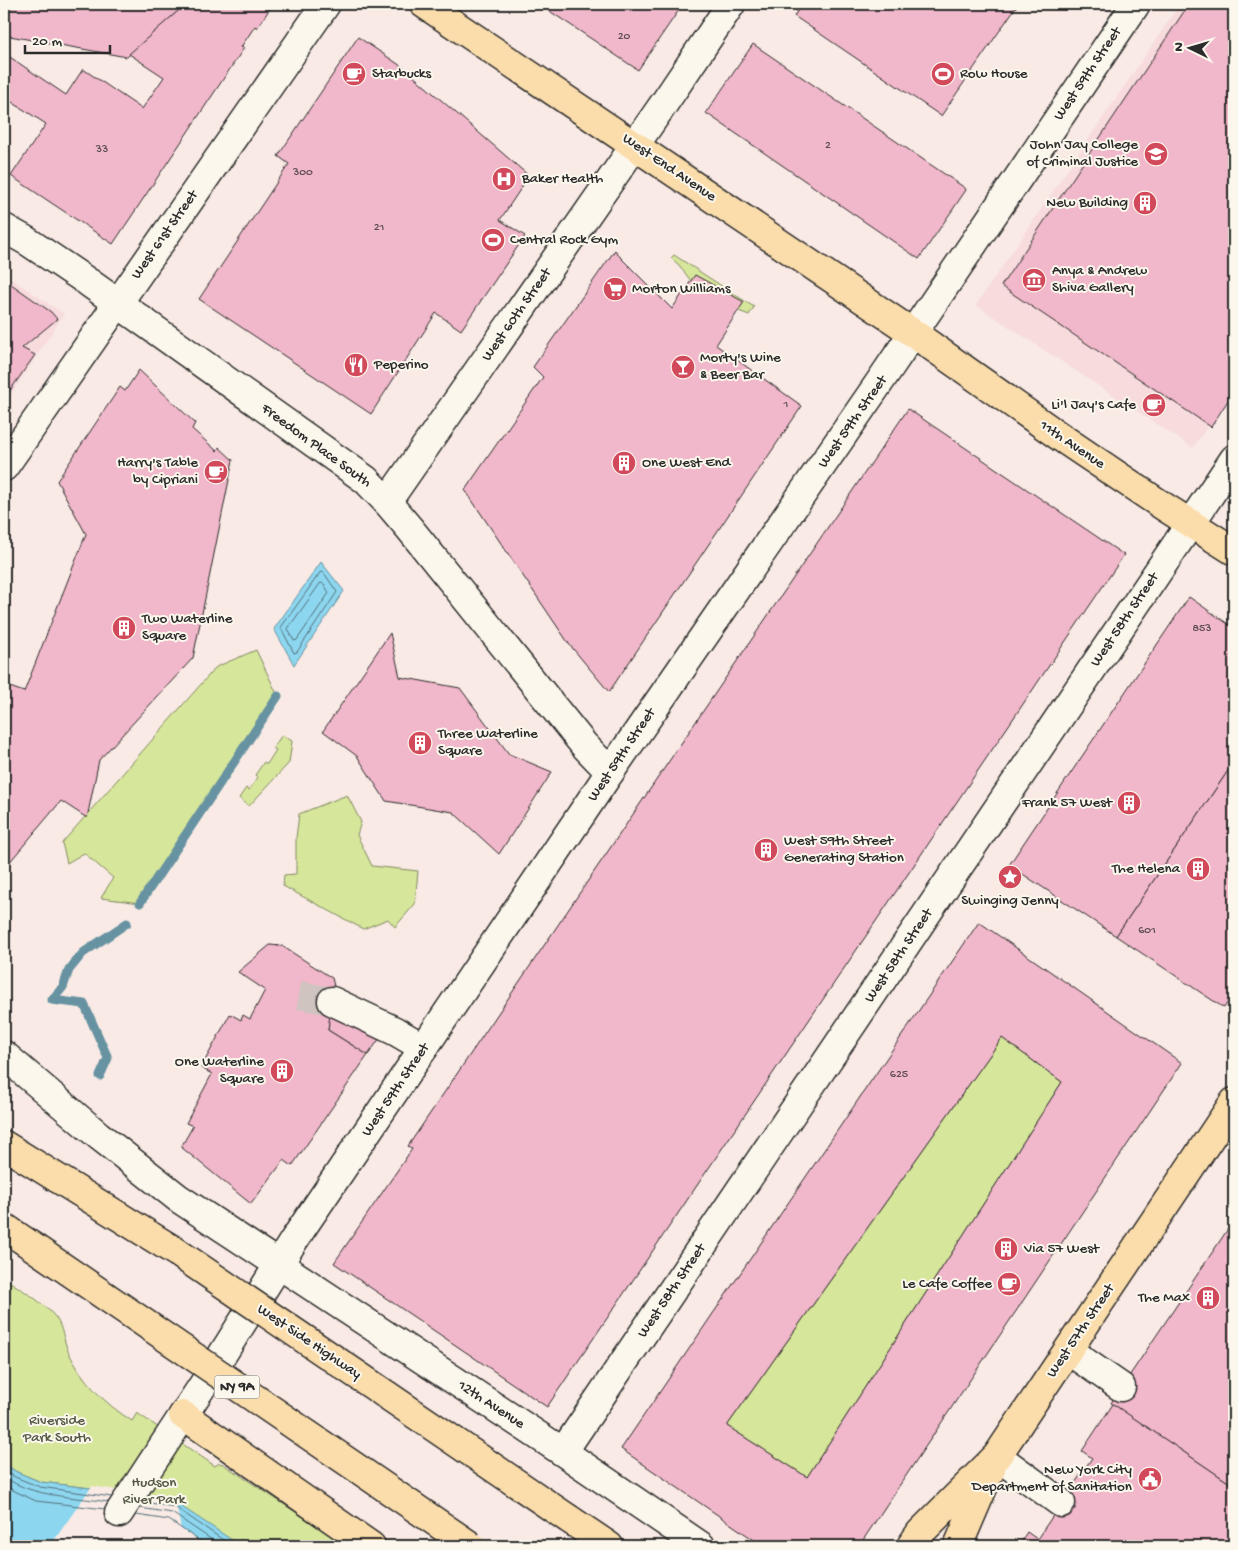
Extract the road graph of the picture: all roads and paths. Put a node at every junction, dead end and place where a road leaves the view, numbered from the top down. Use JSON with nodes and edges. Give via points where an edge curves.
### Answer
{"nodes":[{"id":1,"x":326,"y":4,"type":"edge"},
{"id":2,"x":424,"y":4,"type":"edge"},
{"id":3,"x":731,"y":4,"type":"edge"},
{"id":4,"x":1136,"y":4,"type":"edge"},
{"id":5,"x":634,"y":146,"type":"junction"},
{"id":6,"x":4,"y":228,"type":"edge"},
{"id":7,"x":118,"y":303,"type":"junction"},
{"id":8,"x":913,"y":333,"type":"junction"},
{"id":9,"x":1234,"y":459,"type":"edge"},
{"id":10,"x":4,"y":467,"type":"edge"},
{"id":11,"x":387,"y":502,"type":"junction"},
{"id":12,"x":1191,"y":523,"type":"junction"},
{"id":13,"x":1234,"y":551,"type":"edge"},
{"id":14,"x":610,"y":772,"type":"junction"},
{"id":15,"x":332,"y":1001,"type":"tunnel mouth"},
{"id":16,"x":424,"y":1048,"type":"junction"},
{"id":17,"x":4,"y":1055,"type":"edge"},
{"id":18,"x":1234,"y":1102,"type":"edge"},
{"id":19,"x":4,"y":1145,"type":"edge"},
{"id":20,"x":4,"y":1227,"type":"edge"},
{"id":21,"x":279,"y":1266,"type":"junction"},
{"id":22,"x":1068,"y":1350,"type":"junction"},
{"id":23,"x":1121,"y":1387,"type":"dead end"},
{"id":24,"x":183,"y":1415,"type":"junction"},
{"id":25,"x":563,"y":1452,"type":"junction"},
{"id":26,"x":997,"y":1456,"type":"junction"},
{"id":27,"x":1061,"y":1502,"type":"dead end"},
{"id":28,"x":119,"y":1513,"type":"dead end"},
{"id":29,"x":371,"y":1546,"type":"edge"},
{"id":30,"x":471,"y":1546,"type":"edge"},
{"id":31,"x":609,"y":1546,"type":"edge"},
{"id":32,"x":701,"y":1546,"type":"edge"},
{"id":33,"x":911,"y":1546,"type":"edge"},
{"id":34,"x":958,"y":1546,"type":"edge"}],
"edges":[{"from":1,"to":7,"type":"street","name":"West 61st Street"},
{"from":2,"to":5,"type":"main road","name":"West End Avenue"},
{"from":3,"to":5,"type":"street","name":"West 60th Street"},
{"from":4,"to":8,"type":"street","name":"West 59th Street"},
{"from":5,"to":8,"type":"main road","name":"West End Avenue"},
{"from":5,"to":11,"type":"street","name":"West 60th Street"},
{"from":6,"to":7,"type":"street","name":"Freedom Place South"},
{"from":7,"to":10,"type":"street","name":"West 61st Street"},
{"from":7,"to":11,"type":"street","name":"Freedom Place South","via":[[366,480]]},
{"from":8,"to":12,"type":"main road","name":"11th Avenue","via":[[1059,436]]},
{"from":8,"to":14,"type":"street","name":"West 59th Street"},
{"from":9,"to":12,"type":"street","name":"West 58th Street"},
{"from":11,"to":14,"type":"street","name":"Freedom Place South","via":[[584,745]]},
{"from":12,"to":13,"type":"main road","name":"11th Avenue"},
{"from":12,"to":25,"type":"street","name":"West 58th Street"},
{"from":14,"to":16,"type":"street","name":"West 59th Street"},
{"from":15,"to":16,"type":"street"},
{"from":16,"to":21,"type":"street","name":"West 59th Street"},
{"from":17,"to":21,"type":"street","name":"12th Avenue","via":[[178,1198]]},
{"from":18,"to":22,"type":"main road","name":"West 57th Street"},
{"from":19,"to":31,"type":"main road","name":"West Side Highway","bridge":true,"via":[[178,1253]]},
{"from":20,"to":30,"type":"main road","number":"NY 9A","bridge":true},
{"from":21,"to":24,"type":"street","name":"West 59th Street"},
{"from":21,"to":25,"type":"street","name":"12th Avenue"},
{"from":22,"to":23,"type":"street"},
{"from":22,"to":26,"type":"main road","name":"West 57th Street"},
{"from":24,"to":28,"type":"street","name":"West 59th Street"},
{"from":24,"to":29,"type":"main road"},
{"from":25,"to":32,"type":"street","name":"12th Avenue"},
{"from":26,"to":27,"type":"street"},
{"from":26,"to":33,"type":"main road","name":"West 57th Street"},
{"from":26,"to":34,"type":"main road"}]}
